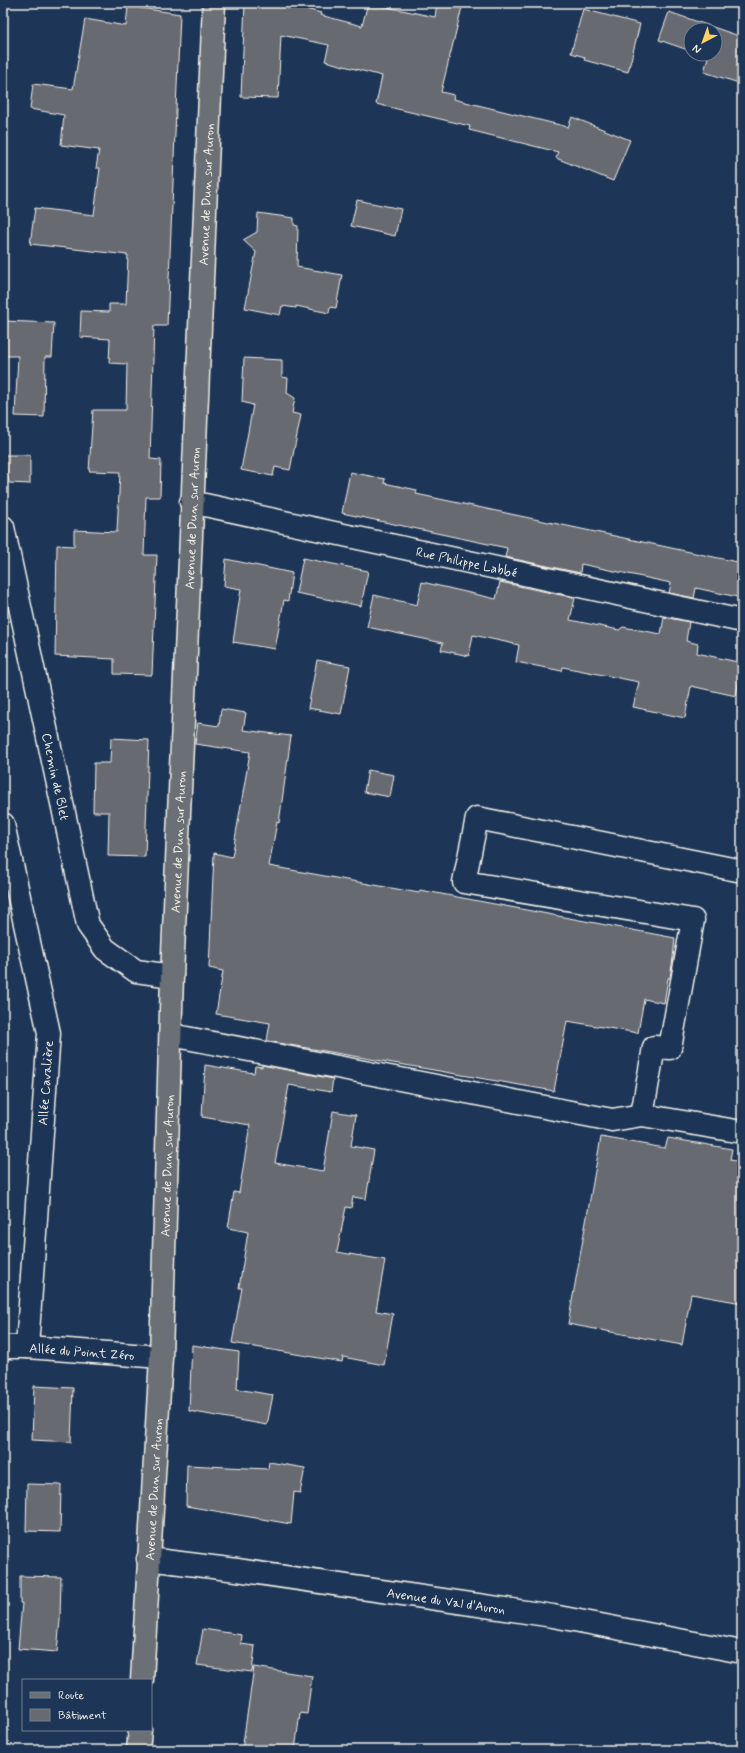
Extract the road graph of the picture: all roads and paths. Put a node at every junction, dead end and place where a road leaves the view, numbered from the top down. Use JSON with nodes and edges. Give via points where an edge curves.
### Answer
{"nodes":[{"id":1,"x":214,"y":3,"type":"edge"},
{"id":2,"x":192,"y":502,"type":"junction"},
{"id":3,"x":3,"y":527,"type":"edge"},
{"id":4,"x":742,"y":621,"type":"edge"},
{"id":5,"x":3,"y":824,"type":"edge"},
{"id":6,"x":742,"y":871,"type":"edge"},
{"id":7,"x":172,"y":976,"type":"junction"},
{"id":8,"x":171,"y":1035,"type":"junction"},
{"id":9,"x":642,"y":1115,"type":"junction"},
{"id":10,"x":742,"y":1132,"type":"edge"},
{"id":11,"x":3,"y":1347,"type":"edge"},
{"id":12,"x":28,"y":1347,"type":"junction"},
{"id":13,"x":161,"y":1357,"type":"junction"},
{"id":14,"x":148,"y":1560,"type":"junction"},
{"id":15,"x":742,"y":1652,"type":"edge"},
{"id":16,"x":142,"y":1679,"type":"edge"},
{"id":17,"x":140,"y":1731,"type":"edge"},
{"id":18,"x":138,"y":1750,"type":"edge"}],
"edges":[{"from":1,"to":2,"type":"main road","name":"Avenue de Dun sur Auron"},
{"from":2,"to":4,"type":"street","name":"Rue Philippe Labbé"},
{"from":2,"to":7,"type":"main road","name":"Avenue de Dun sur Auron"},
{"from":3,"to":7,"type":"street","name":"Chemin de Blet","via":[[88,925],[105,949],[136,971]]},
{"from":5,"to":12,"type":"street","name":"Allée Cavalière","via":[[49,1033]]},
{"from":6,"to":9,"type":"street","via":[[477,818],[464,882],[693,920],[670,1048],[654,1047]]},
{"from":7,"to":8,"type":"main road","name":"Avenue de Dun sur Auron"},
{"from":8,"to":9,"type":"street","via":[[606,1119]]},
{"from":8,"to":13,"type":"main road","name":"Avenue de Dun sur Auron"},
{"from":9,"to":10,"type":"street"},
{"from":11,"to":12,"type":"street","name":"Allée du Point Zéro"},
{"from":12,"to":13,"type":"street","name":"Allée du Point Zéro"},
{"from":13,"to":14,"type":"main road","name":"Avenue de Dun sur Auron"},
{"from":14,"to":15,"type":"street","name":"Avenue du Val d'Auron","via":[[237,1570],[554,1616]]},
{"from":14,"to":16,"type":"main road","name":"Avenue de Dun sur Auron"},
{"from":17,"to":18,"type":"main road"}]}
